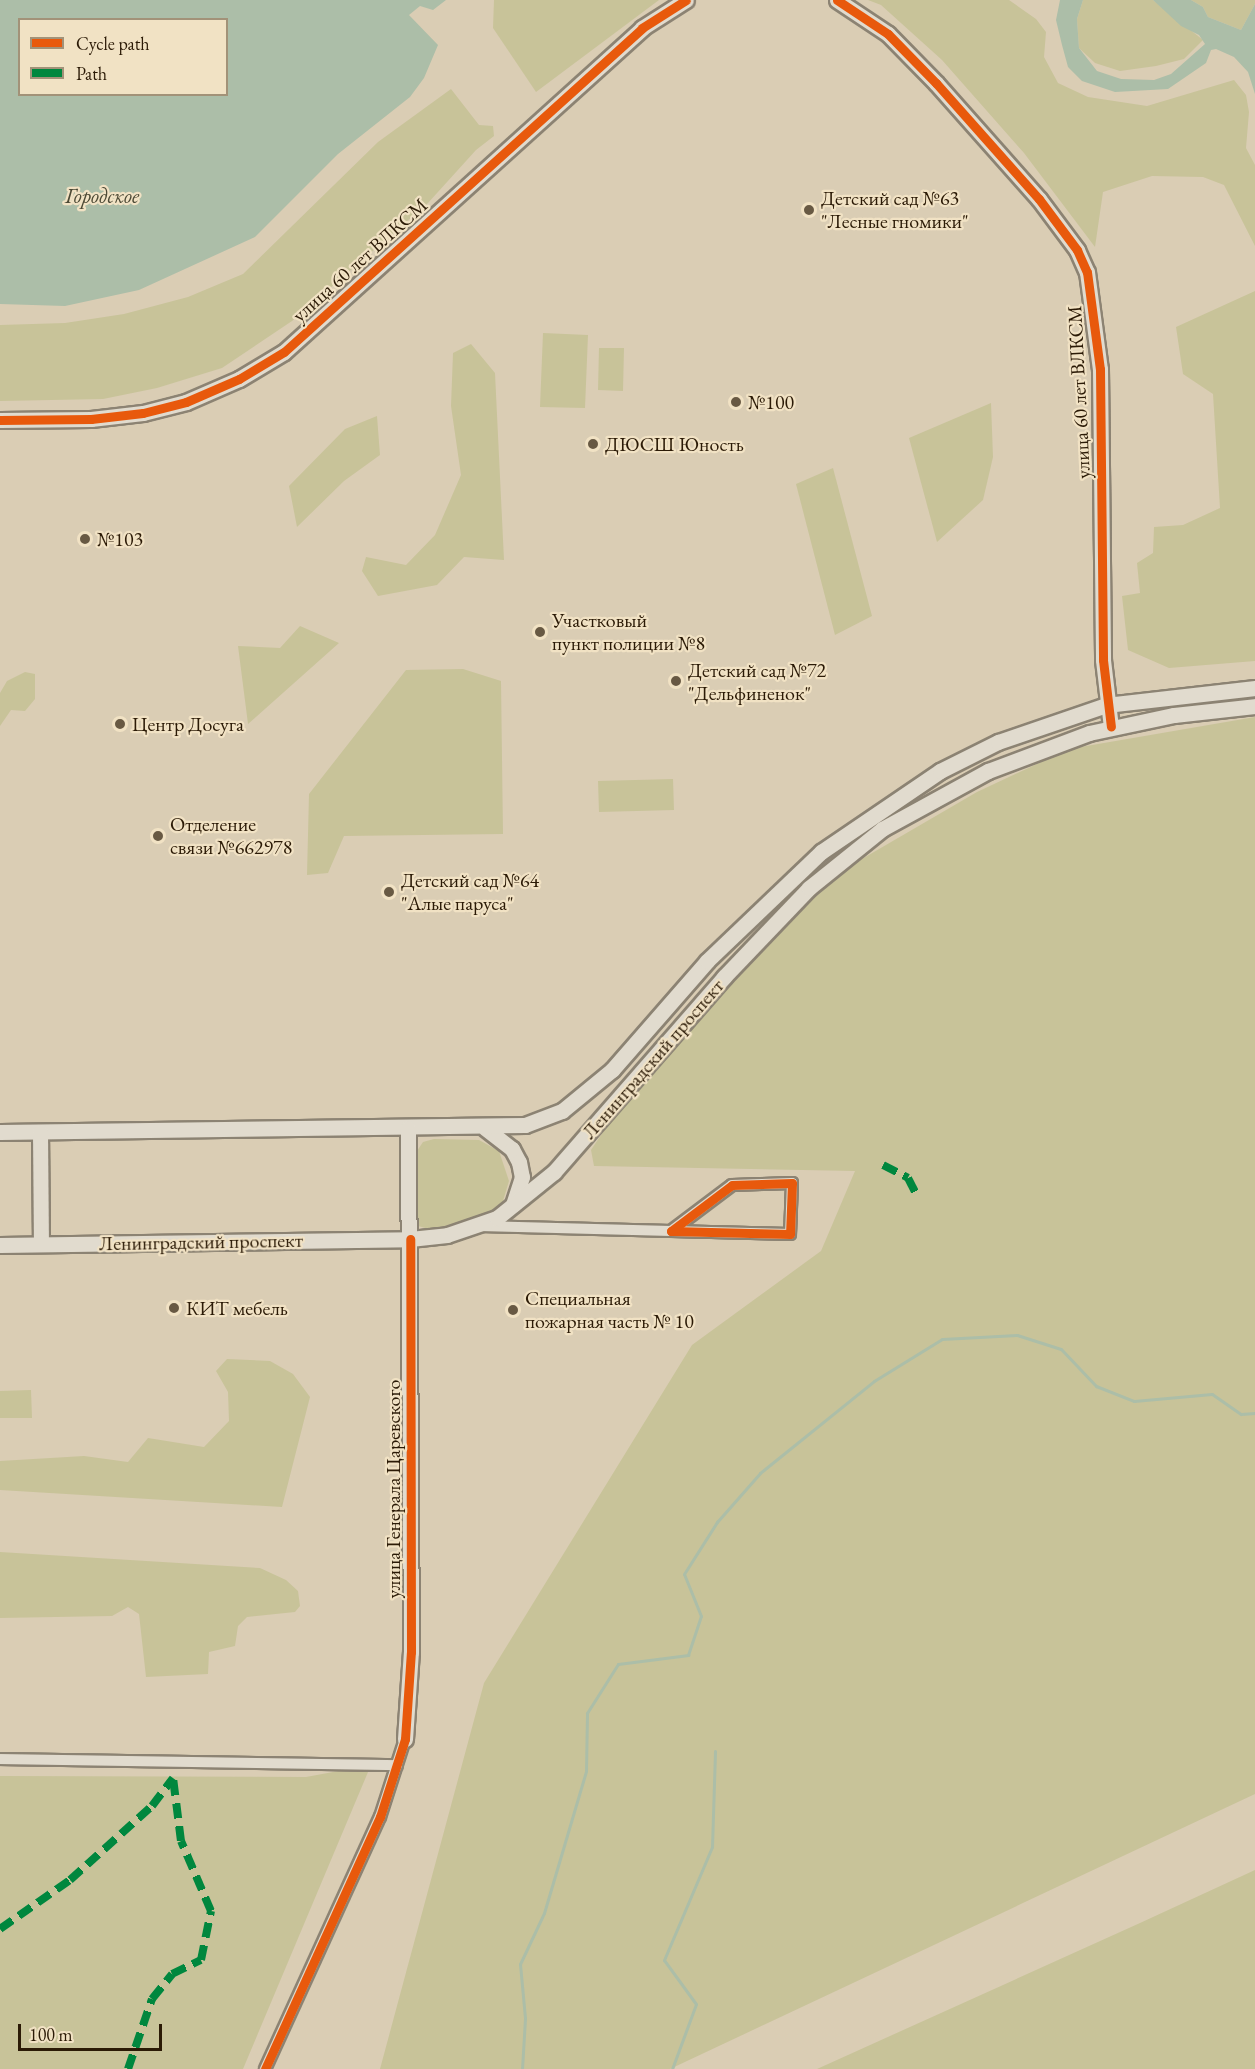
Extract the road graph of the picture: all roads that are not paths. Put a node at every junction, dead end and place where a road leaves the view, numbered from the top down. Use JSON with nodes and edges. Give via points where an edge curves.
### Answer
{"nodes":[{"id":1,"x":686,"y":0,"type":"edge"},
{"id":2,"x":837,"y":0,"type":"edge"},
{"id":3,"x":0,"y":420,"type":"edge"},
{"id":4,"x":1255,"y":688,"type":"edge"},
{"id":5,"x":1106,"y":705,"type":"junction"},
{"id":6,"x":1255,"y":706,"type":"edge"},
{"id":7,"x":1111,"y":727,"type":"junction"},
{"id":8,"x":408,"y":1128,"type":"junction"},
{"id":9,"x":485,"y":1128,"type":"junction"},
{"id":10,"x":0,"y":1132,"type":"edge"},
{"id":11,"x":40,"y":1132,"type":"junction"},
{"id":12,"x":512,"y":1208,"type":"junction"},
{"id":13,"x":477,"y":1226,"type":"junction"},
{"id":14,"x":671,"y":1231,"type":"junction"},
{"id":15,"x":410,"y":1239,"type":"junction"},
{"id":16,"x":41,"y":1244,"type":"junction"},
{"id":17,"x":0,"y":1245,"type":"edge"},
{"id":18,"x":405,"y":1739,"type":"joint"},
{"id":19,"x":0,"y":1759,"type":"edge"},
{"id":20,"x":397,"y":1765,"type":"junction"},
{"id":21,"x":265,"y":2069,"type":"edge"}],
"edges":[{"from":1,"to":3,"type":"main road","name":"улица 60 лет ВЛКСМ","via":[[642,28],[284,352],[239,379],[186,402],[143,413],[92,419]]},
{"from":2,"to":5,"type":"main road","name":"улица 60 лет ВЛКСМ","via":[[888,34],[936,83],[1039,199],[1077,250],[1087,272],[1100,369]]},
{"from":4,"to":5,"type":"main road","name":"Ленинградский проспект"},
{"from":5,"to":7,"type":"main road","name":"улица 60 лет ВЛКСМ"},
{"from":5,"to":9,"type":"main road","name":"Ленинградский проспект","via":[[998,742],[885,805],[821,852],[764,905],[707,961],[612,1070],[562,1111],[525,1125]]},
{"from":6,"to":7,"type":"main road","name":"Ленинградский проспект"},
{"from":7,"to":12,"type":"main road","name":"Ленинградский проспект","via":[[988,771],[894,822],[829,870],[724,977],[554,1172]]},
{"from":8,"to":9,"type":"main road","name":"Ленинградский проспект"},
{"from":8,"to":11,"type":"main road","name":"Ленинградский проспект"},
{"from":8,"to":15,"type":"main road","name":"улица Генерала Царевского"},
{"from":9,"to":12,"type":"main road","via":[[512,1149],[519,1162],[522,1177]]},
{"from":10,"to":11,"type":"main road","name":"Ленинградский проспект"},
{"from":11,"to":16,"type":"main road"},
{"from":12,"to":13,"type":"main road","name":"Ленинградский проспект"},
{"from":13,"to":14,"type":"street"},
{"from":13,"to":15,"type":"main road","name":"Ленинградский проспект","via":[[447,1235]]},
{"from":14,"to":14,"type":"street","via":[[790,1234],[792,1183],[732,1185]]},
{"from":15,"to":16,"type":"main road","name":"Ленинградский проспект"},
{"from":15,"to":18,"type":"main road","name":"улица Генерала Царевского","via":[[411,1652]]},
{"from":16,"to":17,"type":"main road","name":"Ленинградский проспект"},
{"from":18,"to":20,"type":"street"},
{"from":19,"to":20,"type":"street"},
{"from":20,"to":21,"type":"street","via":[[380,1817]]}]}
